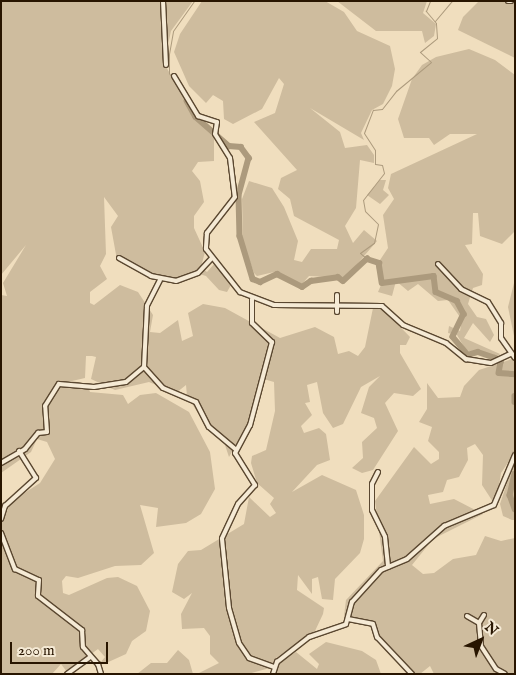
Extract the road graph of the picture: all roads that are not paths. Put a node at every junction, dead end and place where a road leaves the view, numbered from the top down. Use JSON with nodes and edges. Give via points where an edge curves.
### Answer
{"nodes":[{"id":1,"x":163,"y":1,"type":"edge"},
{"id":2,"x":166,"y":65,"type":"dead end"},
{"id":3,"x":174,"y":76,"type":"dead end"},
{"id":4,"x":119,"y":258,"type":"dead end"},
{"id":5,"x":212,"y":258,"type":"junction"},
{"id":6,"x":438,"y":264,"type":"dead end"},
{"id":7,"x":160,"y":280,"type":"junction"},
{"id":8,"x":337,"y":295,"type":"dead end"},
{"id":9,"x":252,"y":299,"type":"junction"},
{"id":10,"x":338,"y":303,"type":"junction"},
{"id":11,"x":337,"y":312,"type":"dead end"},
{"id":12,"x":510,"y":354,"type":"junction"},
{"id":13,"x":515,"y":358,"type":"edge"},
{"id":14,"x":144,"y":367,"type":"junction"},
{"id":15,"x":236,"y":450,"type":"junction"},
{"id":16,"x":19,"y":451,"type":"junction"},
{"id":17,"x":515,"y":455,"type":"edge"},
{"id":18,"x":1,"y":463,"type":"edge"},
{"id":19,"x":378,"y":472,"type":"dead end"},
{"id":20,"x":1,"y":519,"type":"edge"},
{"id":21,"x":1,"y":533,"type":"edge"},
{"id":22,"x":388,"y":567,"type":"junction"},
{"id":23,"x":484,"y":615,"type":"dead end"},
{"id":24,"x":468,"y":616,"type":"dead end"},
{"id":25,"x":348,"y":619,"type":"junction"},
{"id":26,"x":479,"y":623,"type":"junction"},
{"id":27,"x":90,"y":657,"type":"junction"},
{"id":28,"x":274,"y":667,"type":"junction"},
{"id":29,"x":67,"y":674,"type":"edge"},
{"id":30,"x":101,"y":674,"type":"edge"},
{"id":31,"x":273,"y":674,"type":"edge"},
{"id":32,"x":412,"y":674,"type":"edge"},
{"id":33,"x":505,"y":674,"type":"edge"}],
"edges":[{"from":1,"to":2,"type":"street"},
{"from":3,"to":5,"type":"street","via":[[198,116],[217,122],[215,134],[230,158],[235,197],[207,233]]},
{"from":4,"to":7,"type":"street"},
{"from":5,"to":7,"type":"street","via":[[187,279]]},
{"from":5,"to":9,"type":"street","via":[[234,286]]},
{"from":6,"to":12,"type":"street","via":[[461,289],[488,302],[501,323],[500,334]]},
{"from":7,"to":14,"type":"street","via":[[147,306]]},
{"from":8,"to":10,"type":"street"},
{"from":9,"to":10,"type":"street","via":[[274,305]]},
{"from":9,"to":15,"type":"street","via":[[252,323],[272,342],[250,425]]},
{"from":10,"to":11,"type":"street"},
{"from":10,"to":12,"type":"street","via":[[384,307],[403,324],[446,343],[462,357],[496,362]]},
{"from":12,"to":13,"type":"street"},
{"from":14,"to":15,"type":"street","via":[[163,388],[196,402],[209,427]]},
{"from":14,"to":16,"type":"street","via":[[126,382],[94,387],[59,384],[46,406],[47,432],[36,434]]},
{"from":15,"to":28,"type":"street","via":[[255,485],[238,504],[222,539],[229,608],[246,655]]},
{"from":16,"to":18,"type":"street"},
{"from":16,"to":20,"type":"street","via":[[36,478],[5,506]]},
{"from":17,"to":22,"type":"street","via":[[494,506],[444,526],[407,559]]},
{"from":19,"to":22,"type":"street","via":[[372,484],[372,510],[385,537]]},
{"from":21,"to":27,"type":"street","via":[[15,569],[36,576],[38,596],[78,625],[83,647]]},
{"from":22,"to":25,"type":"street","via":[[352,602]]},
{"from":23,"to":26,"type":"street"},
{"from":24,"to":26,"type":"street"},
{"from":25,"to":28,"type":"street","via":[[343,627],[312,635]]},
{"from":25,"to":32,"type":"street","via":[[373,624],[377,637]]},
{"from":26,"to":33,"type":"street","via":[[481,646],[496,669]]},
{"from":27,"to":29,"type":"street"},
{"from":27,"to":30,"type":"street"},
{"from":28,"to":31,"type":"street"}]}
